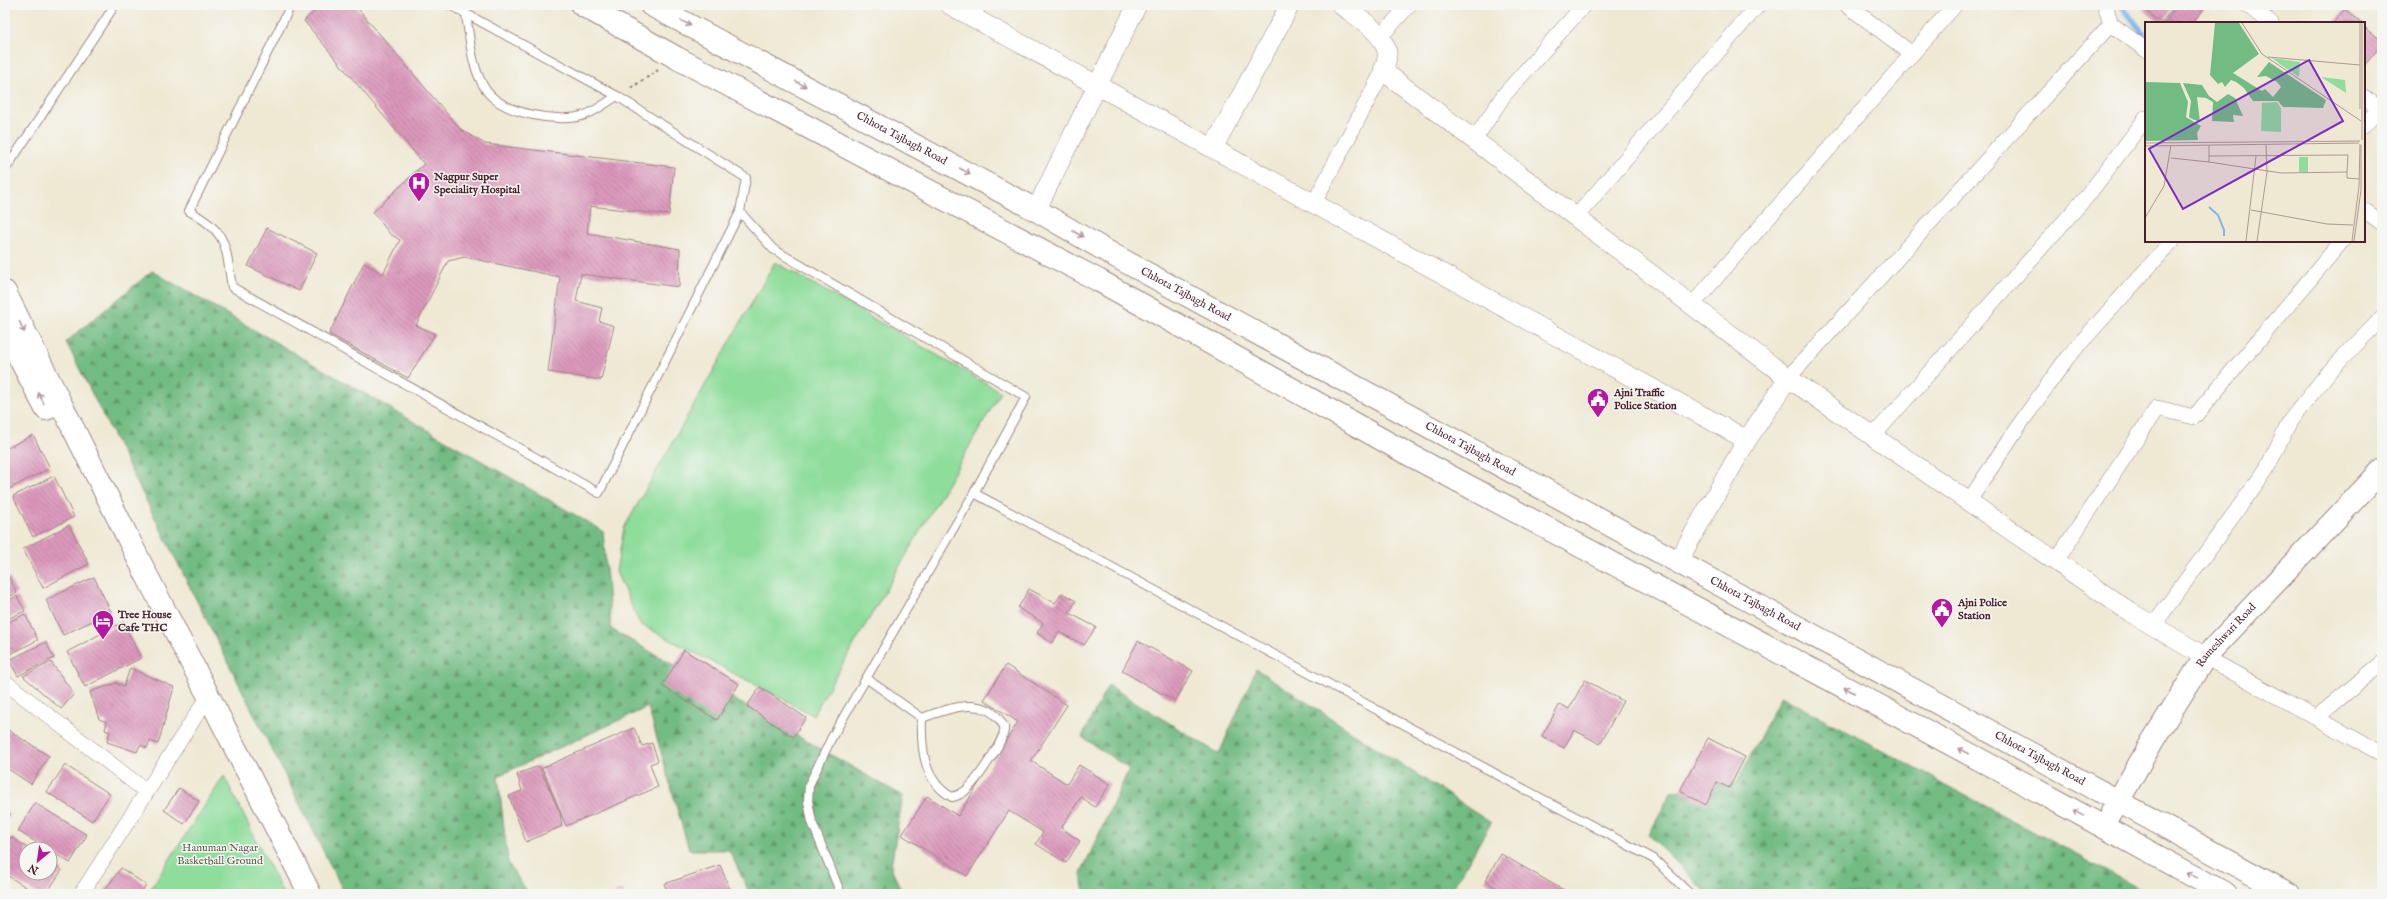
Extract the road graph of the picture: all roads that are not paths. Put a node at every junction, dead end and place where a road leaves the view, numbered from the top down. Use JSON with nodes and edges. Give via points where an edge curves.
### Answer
{"nodes":[{"id":1,"x":115,"y":5,"type":"edge"},
{"id":2,"x":291,"y":5,"type":"edge"},
{"id":3,"x":450,"y":5,"type":"edge"},
{"id":4,"x":582,"y":5,"type":"edge"},
{"id":5,"x":651,"y":5,"type":"edge"},
{"id":6,"x":950,"y":5,"type":"edge"},
{"id":7,"x":1137,"y":5,"type":"edge"},
{"id":8,"x":1290,"y":5,"type":"edge"},
{"id":9,"x":1341,"y":5,"type":"edge"},
{"id":10,"x":1409,"y":5,"type":"edge"},
{"id":11,"x":1584,"y":5,"type":"edge"},
{"id":12,"x":1758,"y":5,"type":"edge"},
{"id":13,"x":1847,"y":5,"type":"edge"},
{"id":14,"x":1955,"y":5,"type":"edge"},
{"id":15,"x":2105,"y":5,"type":"edge"},
{"id":16,"x":2248,"y":5,"type":"edge"},
{"id":17,"x":976,"y":11,"type":"edge"},
{"id":18,"x":466,"y":14,"type":"junction"},
{"id":19,"x":2270,"y":22,"type":"edge"},
{"id":20,"x":2111,"y":24,"type":"junction"},
{"id":21,"x":1380,"y":37,"type":"junction"},
{"id":22,"x":2145,"y":49,"type":"edge"},
{"id":23,"x":1912,"y":54,"type":"junction"},
{"id":24,"x":1384,"y":71,"type":"junction"},
{"id":25,"x":1098,"y":85,"type":"junction"},
{"id":26,"x":617,"y":96,"type":"junction"},
{"id":27,"x":2365,"y":98,"type":"edge"},
{"id":28,"x":2381,"y":107,"type":"edge"},
{"id":29,"x":2145,"y":119,"type":"edge"},
{"id":30,"x":2365,"y":125,"type":"edge"},
{"id":31,"x":1474,"y":140,"type":"junction"},
{"id":32,"x":1213,"y":148,"type":"junction"},
{"id":33,"x":5,"y":170,"type":"edge"},
{"id":34,"x":1314,"y":203,"type":"junction"},
{"id":35,"x":1036,"y":210,"type":"junction"},
{"id":36,"x":740,"y":212,"type":"junction"},
{"id":37,"x":2365,"y":213,"type":"edge"},
{"id":38,"x":1576,"y":217,"type":"junction"},
{"id":39,"x":2382,"y":223,"type":"edge"},
{"id":40,"x":1021,"y":239,"type":"junction"},
{"id":41,"x":2171,"y":242,"type":"edge"},
{"id":42,"x":2341,"y":242,"type":"edge"},
{"id":43,"x":5,"y":292,"type":"edge"},
{"id":44,"x":1692,"y":305,"type":"junction"},
{"id":45,"x":2382,"y":318,"type":"edge"},
{"id":46,"x":5,"y":330,"type":"edge"},
{"id":47,"x":1788,"y":378,"type":"junction"},
{"id":48,"x":1873,"y":436,"type":"junction"},
{"id":49,"x":1747,"y":440,"type":"junction"},
{"id":50,"x":2382,"y":470,"type":"edge"},
{"id":51,"x":974,"y":493,"type":"junction"},
{"id":52,"x":1968,"y":502,"type":"junction"},
{"id":53,"x":2056,"y":561,"type":"junction"},
{"id":54,"x":1678,"y":562,"type":"junction"},
{"id":55,"x":2153,"y":626,"type":"junction"},
{"id":56,"x":2205,"y":657,"type":"junction"},
{"id":57,"x":2382,"y":663,"type":"edge"},
{"id":58,"x":866,"y":678,"type":"junction"},
{"id":59,"x":5,"y":682,"type":"edge"},
{"id":60,"x":202,"y":706,"type":"junction"},
{"id":61,"x":922,"y":718,"type":"junction"},
{"id":62,"x":2316,"y":718,"type":"junction"},
{"id":63,"x":2382,"y":754,"type":"edge"},
{"id":64,"x":147,"y":792,"type":"junction"},
{"id":65,"x":2118,"y":800,"type":"junction"},
{"id":66,"x":2105,"y":827,"type":"junction"},
{"id":67,"x":81,"y":894,"type":"edge"},
{"id":68,"x":295,"y":894,"type":"edge"},
{"id":69,"x":310,"y":894,"type":"edge"},
{"id":70,"x":841,"y":894,"type":"edge"},
{"id":71,"x":1690,"y":894,"type":"edge"},
{"id":72,"x":2226,"y":894,"type":"edge"},
{"id":73,"x":2289,"y":894,"type":"edge"}],
"edges":[{"from":1,"to":33,"type":"lane"},
{"from":2,"to":36,"type":"lane","via":[[189,211],[208,221],[222,236],[232,287],[599,493]]},
{"from":3,"to":18,"type":"lane"},
{"from":4,"to":40,"type":"main road"},
{"from":5,"to":35,"type":"main road","name":"Chhota Tajbagh Road","one_way":true},
{"from":6,"to":17,"type":"street"},
{"from":7,"to":25,"type":"street"},
{"from":8,"to":32,"type":"street"},
{"from":9,"to":21,"type":"street","via":[[1375,30]]},
{"from":10,"to":21,"type":"street"},
{"from":11,"to":31,"type":"street","via":[[1504,95]]},
{"from":12,"to":38,"type":"street"},
{"from":13,"to":23,"type":"street"},
{"from":14,"to":23,"type":"street"},
{"from":15,"to":20,"type":"street"},
{"from":16,"to":19,"type":"street"},
{"from":17,"to":25,"type":"street"},
{"from":18,"to":26,"type":"lane"},
{"from":18,"to":26,"type":"lane","via":[[472,54],[486,91],[511,109],[556,119],[585,115]]},
{"from":20,"to":22,"type":"street"},
{"from":20,"to":47,"type":"street"},
{"from":21,"to":24,"type":"street","via":[[1387,53]]},
{"from":23,"to":44,"type":"street"},
{"from":24,"to":31,"type":"street"},
{"from":24,"to":34,"type":"street"},
{"from":25,"to":32,"type":"street"},
{"from":25,"to":35,"type":"street"},
{"from":26,"to":36,"type":"lane","via":[[746,178]]},
{"from":27,"to":28,"type":"street"},
{"from":28,"to":30,"type":"street"},
{"from":29,"to":48,"type":"street","via":[[2088,195]]},
{"from":31,"to":38,"type":"street"},
{"from":32,"to":34,"type":"street"},
{"from":34,"to":49,"type":"street"},
{"from":35,"to":40,"type":"main road"},
{"from":35,"to":54,"type":"main road","name":"Chhota Tajbagh Road","one_way":true,"via":[[1115,256]]},
{"from":36,"to":51,"type":"lane","via":[[773,248],[1026,397]]},
{"from":37,"to":39,"type":"street"},
{"from":38,"to":44,"type":"street"},
{"from":66,"to":40,"type":"main road","one_way":true,"via":[[1397,448]]},
{"from":41,"to":52,"type":"street","via":[[2067,358]]},
{"from":42,"to":53,"type":"street","via":[[2194,417],[2157,408]]},
{"from":43,"to":69,"type":"main road","one_way":true},
{"from":44,"to":47,"type":"street"},
{"from":45,"to":55,"type":"street","via":[[2328,373],[2290,421],[2266,470]]},
{"from":60,"to":46,"type":"main road","one_way":true},
{"from":47,"to":48,"type":"street"},
{"from":47,"to":49,"type":"street"},
{"from":48,"to":52,"type":"street"},
{"from":49,"to":54,"type":"street"},
{"from":50,"to":56,"type":"main road","name":"Rameshwari Road"},
{"from":51,"to":58,"type":"lane"},
{"from":51,"to":71,"type":"lane","via":[[1654,859]]},
{"from":52,"to":53,"type":"street"},
{"from":53,"to":55,"type":"street"},
{"from":54,"to":65,"type":"main road","name":"Chhota Tajbagh Road"},
{"from":55,"to":56,"type":"street"},
{"from":56,"to":62,"type":"street"},
{"from":56,"to":65,"type":"main road","name":"Rameshwari Road"},
{"from":57,"to":62,"type":"street"},
{"from":58,"to":61,"type":"lane"},
{"from":58,"to":70,"type":"lane","via":[[832,737],[809,785],[808,801],[812,822]]},
{"from":59,"to":64,"type":"street"},
{"from":60,"to":64,"type":"street"},
{"from":60,"to":68,"type":"main road"},
{"from":61,"to":61,"type":"lane","via":[[927,768],[933,782],[940,791],[952,797],[958,796],[967,790],[990,759],[1004,734],[1004,726],[995,714],[969,706],[942,710]]},
{"from":62,"to":63,"type":"street"},
{"from":64,"to":67,"type":"street"},
{"from":65,"to":66,"type":"main road","name":"Rameshwari Road"},
{"from":65,"to":73,"type":"main road","name":"Chhota Tajbagh Road"},
{"from":72,"to":66,"type":"main road","one_way":true}]}
